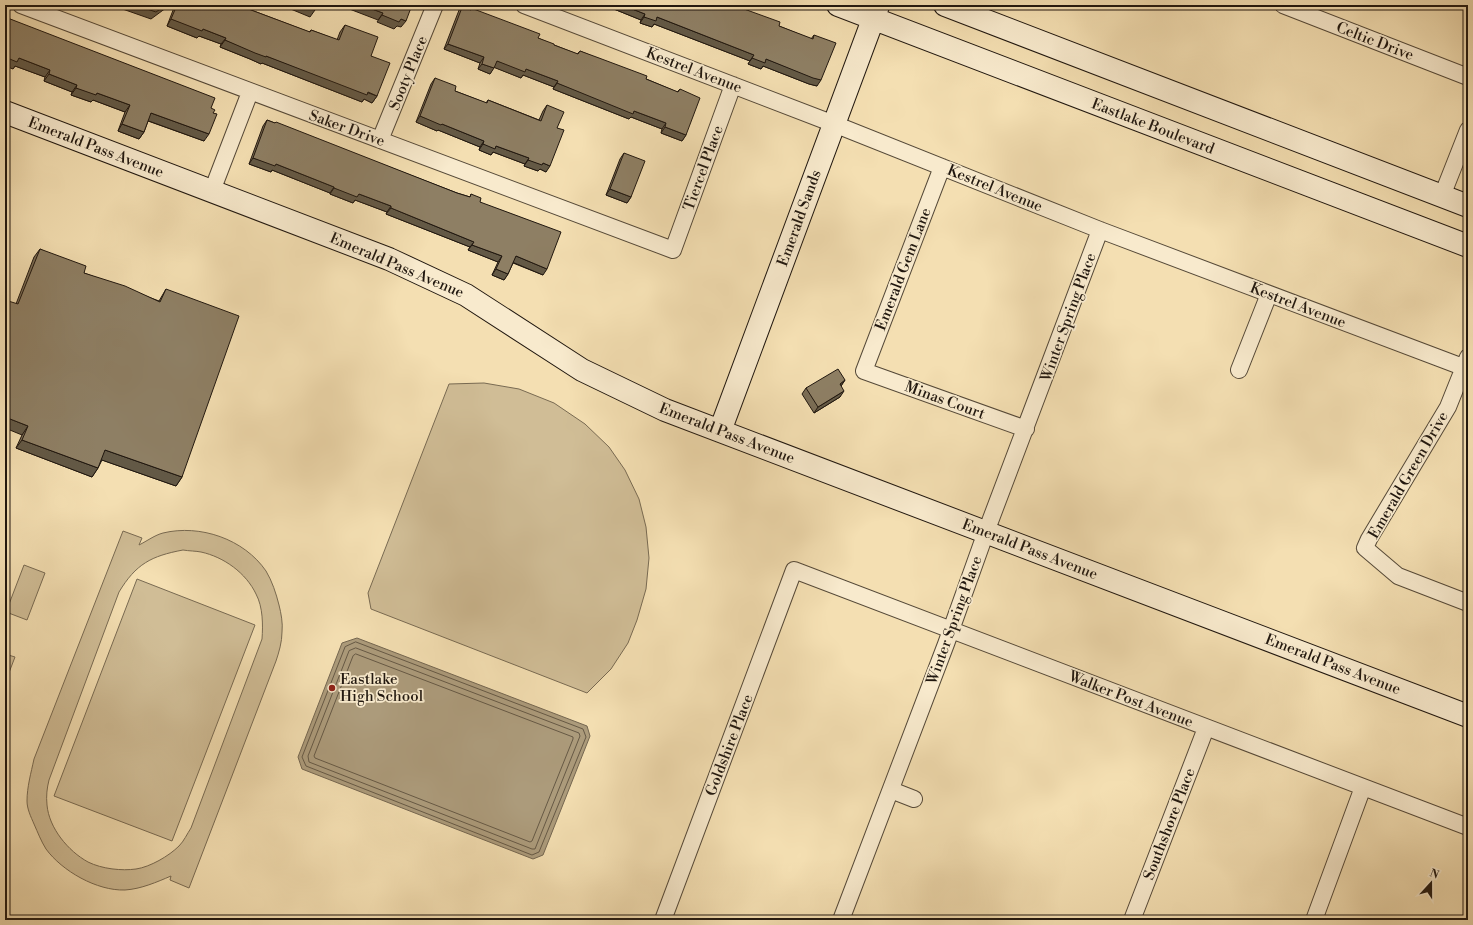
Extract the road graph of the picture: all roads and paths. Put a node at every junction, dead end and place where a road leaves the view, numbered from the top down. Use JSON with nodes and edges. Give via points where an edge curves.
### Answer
{"nodes":[{"id":1,"x":21,"y":5,"type":"edge"},
{"id":2,"x":435,"y":5,"type":"edge"},
{"id":3,"x":524,"y":5,"type":"edge"},
{"id":4,"x":838,"y":5,"type":"edge"},
{"id":5,"x":945,"y":5,"type":"edge"},
{"id":6,"x":1282,"y":5,"type":"edge"},
{"id":7,"x":876,"y":12,"type":"edge"},
{"id":8,"x":1468,"y":76,"type":"edge"},
{"id":9,"x":732,"y":86,"type":"junction"},
{"id":10,"x":250,"y":92,"type":"junction"},
{"id":11,"x":5,"y":112,"type":"edge"},
{"id":12,"x":834,"y":124,"type":"junction"},
{"id":13,"x":1468,"y":130,"type":"edge"},
{"id":14,"x":380,"y":140,"type":"junction"},
{"id":15,"x":942,"y":167,"type":"junction"},
{"id":16,"x":212,"y":191,"type":"junction"},
{"id":17,"x":1442,"y":196,"type":"junction"},
{"id":18,"x":1468,"y":206,"type":"edge"},
{"id":19,"x":1100,"y":230,"type":"junction"},
{"id":20,"x":1468,"y":246,"type":"edge"},
{"id":21,"x":673,"y":250,"type":"joint"},
{"id":22,"x":1269,"y":294,"type":"junction"},
{"id":23,"x":1467,"y":364,"type":"edge"},
{"id":24,"x":1239,"y":370,"type":"dead end"},
{"id":25,"x":864,"y":371,"type":"joint"},
{"id":26,"x":1026,"y":429,"type":"junction"},
{"id":27,"x":720,"y":431,"type":"junction"},
{"id":28,"x":986,"y":532,"type":"junction"},
{"id":29,"x":794,"y":570,"type":"joint"},
{"id":30,"x":1468,"y":603,"type":"edge"},
{"id":31,"x":951,"y":630,"type":"junction"},
{"id":32,"x":1468,"y":716,"type":"edge"},
{"id":33,"x":1206,"y":728,"type":"junction"},
{"id":34,"x":1363,"y":787,"type":"junction"},
{"id":35,"x":891,"y":790,"type":"junction"},
{"id":36,"x":914,"y":799,"type":"dead end"},
{"id":37,"x":1468,"y":827,"type":"edge"},
{"id":38,"x":663,"y":920,"type":"edge"},
{"id":39,"x":841,"y":920,"type":"edge"},
{"id":40,"x":1132,"y":920,"type":"edge"},
{"id":41,"x":1314,"y":920,"type":"edge"}],
"edges":[{"from":1,"to":10,"type":"street","name":"Saker Drive"},
{"from":2,"to":14,"type":"street","name":"Sooty Place"},
{"from":3,"to":9,"type":"street","name":"Kestrel Avenue"},
{"from":4,"to":7,"type":"street","name":"Eastlake Boulevard"},
{"from":5,"to":17,"type":"street"},
{"from":6,"to":8,"type":"street","name":"Celtic Drive"},
{"from":7,"to":12,"type":"street","name":"Emerald Sands"},
{"from":7,"to":20,"type":"street","name":"Eastlake Boulevard"},
{"from":9,"to":12,"type":"street","name":"Kestrel Avenue"},
{"from":9,"to":21,"type":"street","name":"Tiercel Place"},
{"from":10,"to":14,"type":"street","name":"Saker Drive"},
{"from":10,"to":16,"type":"street"},
{"from":11,"to":16,"type":"street","name":"Emerald Pass Avenue"},
{"from":12,"to":15,"type":"street","name":"Kestrel Avenue"},
{"from":12,"to":27,"type":"street","name":"Emerald Sands"},
{"from":13,"to":17,"type":"street"},
{"from":14,"to":21,"type":"street","name":"Saker Drive"},
{"from":15,"to":19,"type":"street","name":"Kestrel Avenue"},
{"from":15,"to":25,"type":"street","name":"Emerald Gem Lane"},
{"from":16,"to":27,"type":"street","name":"Emerald Pass Avenue","via":[[389,259],[466,295],[582,370],[665,410]]},
{"from":17,"to":18,"type":"street"},
{"from":19,"to":22,"type":"street","name":"Kestrel Avenue"},
{"from":19,"to":26,"type":"street","name":"Winter Spring Place"},
{"from":22,"to":23,"type":"street","name":"Kestrel Avenue"},
{"from":22,"to":24,"type":"street"},
{"from":23,"to":30,"type":"street","name":"Emerald Green Drive","via":[[1448,407],[1365,548],[1398,576]]},
{"from":25,"to":26,"type":"street","name":"Minas Court"},
{"from":26,"to":28,"type":"street","name":"Winter Spring Place"},
{"from":27,"to":28,"type":"street","name":"Emerald Pass Avenue"},
{"from":28,"to":31,"type":"street","name":"Winter Spring Place"},
{"from":28,"to":32,"type":"street","name":"Emerald Pass Avenue"},
{"from":29,"to":31,"type":"street","name":"Walker Post Avenue"},
{"from":29,"to":38,"type":"street","name":"Goldshire Place"},
{"from":31,"to":33,"type":"street","name":"Walker Post Avenue"},
{"from":31,"to":35,"type":"street","name":"Winter Spring Place"},
{"from":33,"to":34,"type":"street","name":"Walker Post Avenue"},
{"from":33,"to":40,"type":"street","name":"Southshore Place"},
{"from":34,"to":37,"type":"street","name":"Walker Post Avenue"},
{"from":34,"to":41,"type":"street"},
{"from":35,"to":36,"type":"street"},
{"from":35,"to":39,"type":"street","name":"Winter Spring Place"}]}
